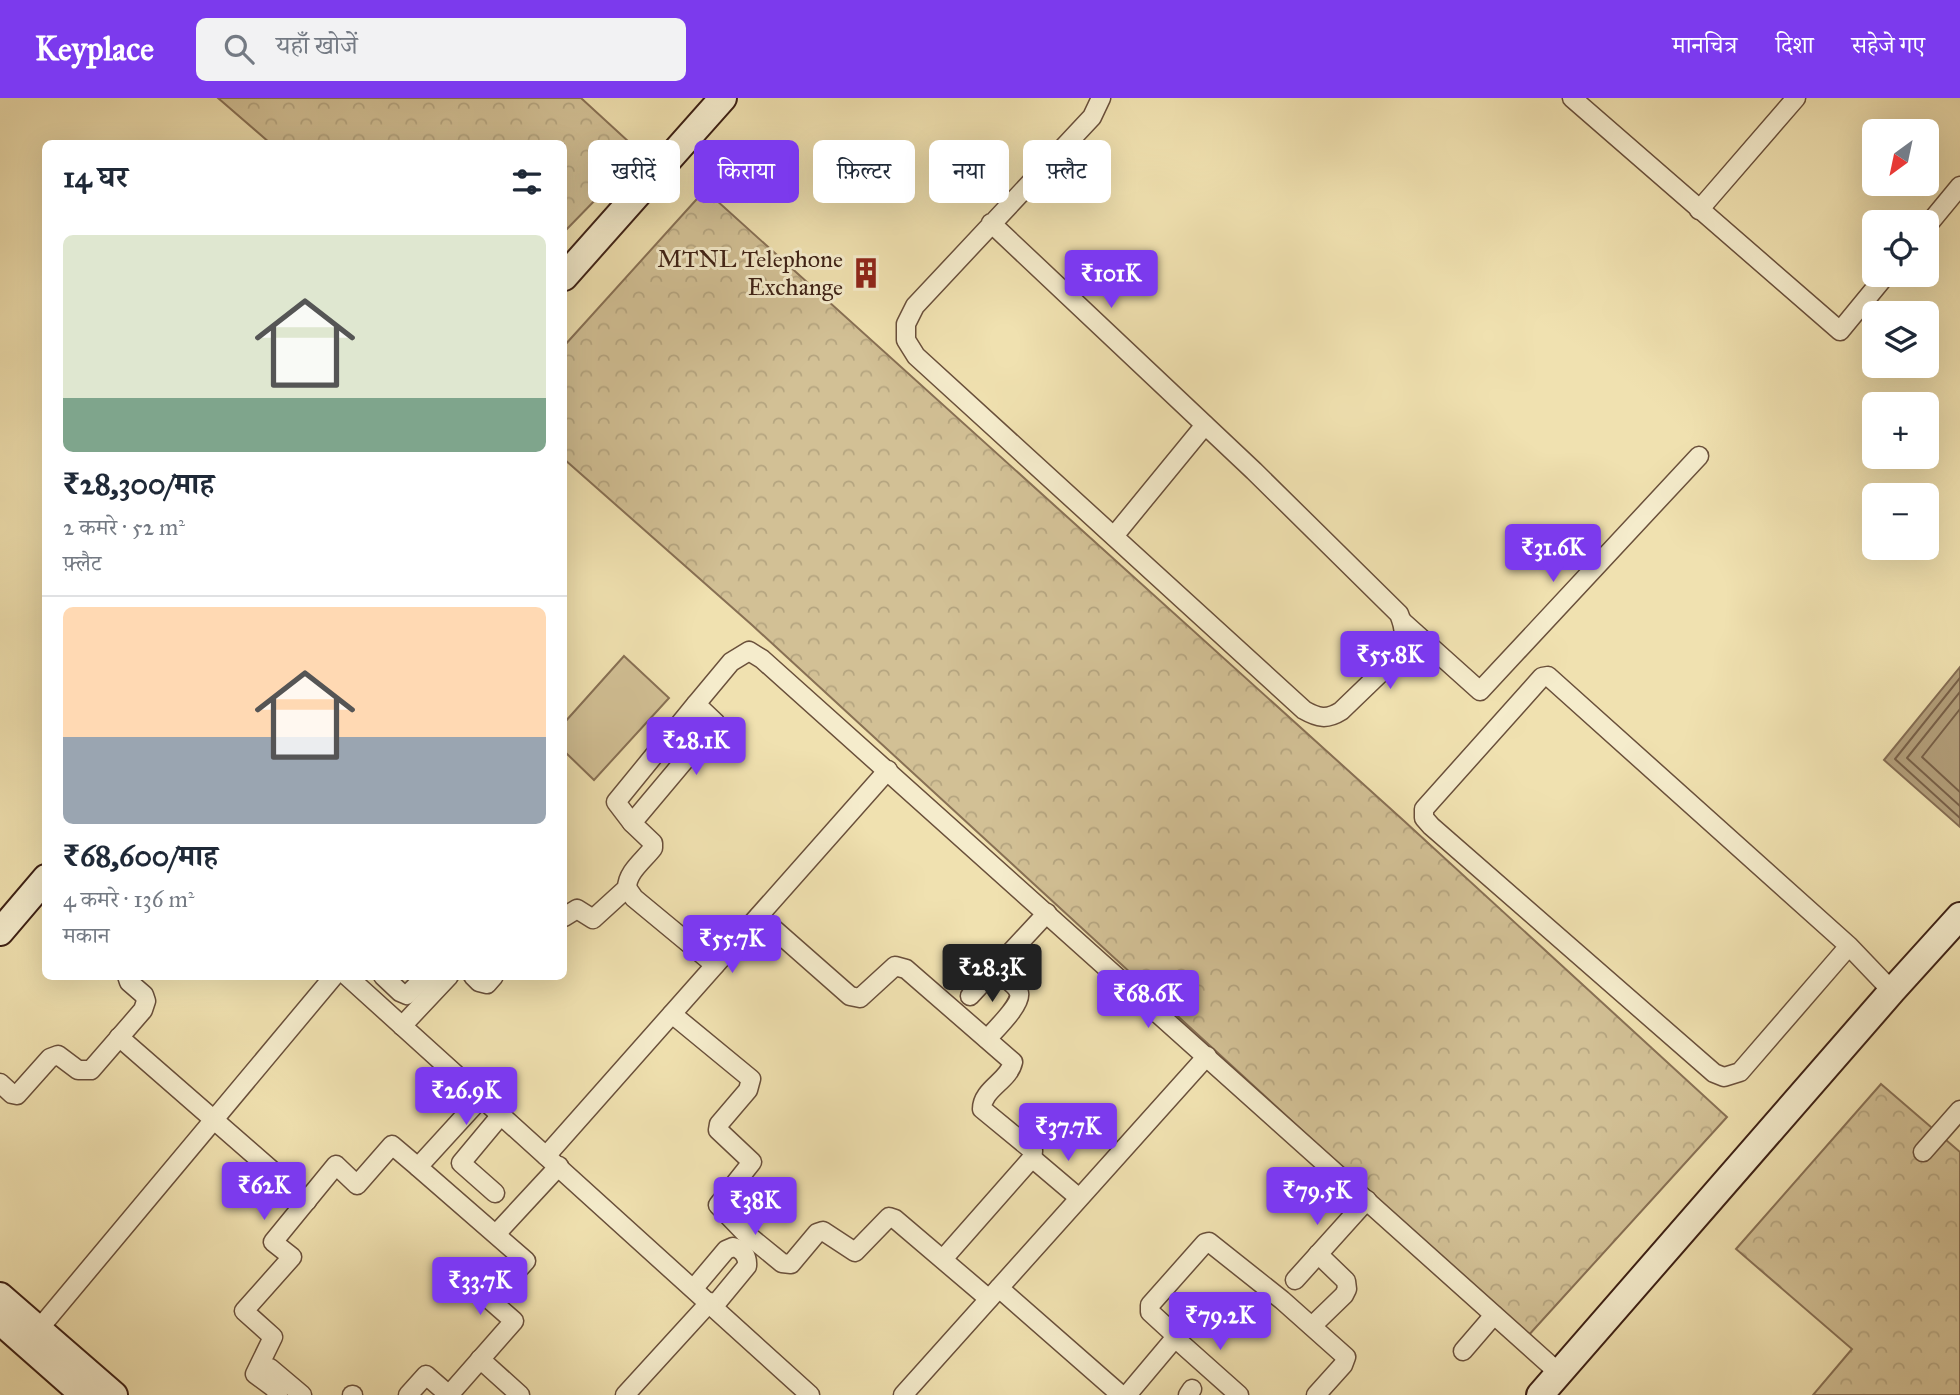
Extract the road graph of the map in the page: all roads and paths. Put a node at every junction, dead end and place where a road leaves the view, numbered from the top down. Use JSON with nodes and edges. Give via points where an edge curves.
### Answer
{"nodes":[{"id":1,"x":723,"y":98,"type":"edge"},
{"id":2,"x":1101,"y":98,"type":"edge"},
{"id":3,"x":1572,"y":98,"type":"edge"},
{"id":4,"x":1796,"y":98,"type":"edge"},
{"id":5,"x":1960,"y":186,"type":"edge"},
{"id":6,"x":1699,"y":210,"type":"junction"},
{"id":7,"x":1939,"y":211,"type":"edge"},
{"id":8,"x":991,"y":223,"type":"junction"},
{"id":9,"x":567,"y":274,"type":"edge"},
{"id":10,"x":1876,"y":287,"type":"edge"},
{"id":11,"x":1205,"y":425,"type":"junction"},
{"id":12,"x":1699,"y":456,"type":"dead end"},
{"id":13,"x":1114,"y":536,"type":"junction"},
{"id":14,"x":1403,"y":622,"type":"junction"},
{"id":15,"x":696,"y":704,"type":"junction"},
{"id":16,"x":888,"y":769,"type":"junction"},
{"id":17,"x":632,"y":823,"type":"junction"},
{"id":18,"x":42,"y":883,"type":"edge"},
{"id":19,"x":627,"y":888,"type":"junction"},
{"id":20,"x":1047,"y":913,"type":"junction"},
{"id":21,"x":567,"y":915,"type":"edge"},
{"id":22,"x":759,"y":916,"type":"junction"},
{"id":23,"x":1960,"y":916,"type":"edge"},
{"id":24,"x":0,"y":932,"type":"edge"},
{"id":25,"x":1849,"y":946,"type":"junction"},
{"id":26,"x":715,"y":965,"type":"junction"},
{"id":27,"x":995,"y":970,"type":"junction"},
{"id":28,"x":128,"y":980,"type":"edge"},
{"id":29,"x":331,"y":980,"type":"edge"},
{"id":30,"x":351,"y":980,"type":"edge"},
{"id":31,"x":387,"y":980,"type":"edge"},
{"id":32,"x":422,"y":980,"type":"edge"},
{"id":33,"x":445,"y":980,"type":"edge"},
{"id":34,"x":1892,"y":991,"type":"junction"},
{"id":35,"x":970,"y":996,"type":"dead end"},
{"id":36,"x":672,"y":1014,"type":"junction"},
{"id":37,"x":402,"y":1026,"type":"junction"},
{"id":38,"x":120,"y":1037,"type":"junction"},
{"id":39,"x":987,"y":1039,"type":"junction"},
{"id":40,"x":1207,"y":1056,"type":"junction"},
{"id":41,"x":0,"y":1083,"type":"edge"},
{"id":42,"x":482,"y":1097,"type":"junction"},
{"id":43,"x":1960,"y":1110,"type":"edge"},
{"id":44,"x":501,"y":1115,"type":"junction"},
{"id":45,"x":214,"y":1121,"type":"junction"},
{"id":46,"x":1923,"y":1152,"type":"dead end"},
{"id":47,"x":1032,"y":1158,"type":"junction"},
{"id":48,"x":552,"y":1161,"type":"junction"},
{"id":49,"x":418,"y":1167,"type":"junction"},
{"id":50,"x":495,"y":1193,"type":"dead end"},
{"id":51,"x":1078,"y":1197,"type":"junction"},
{"id":52,"x":1367,"y":1200,"type":"junction"},
{"id":53,"x":307,"y":1201,"type":"junction"},
{"id":54,"x":496,"y":1234,"type":"junction"},
{"id":55,"x":748,"y":1245,"type":"junction"},
{"id":56,"x":1318,"y":1254,"type":"junction"},
{"id":57,"x":943,"y":1259,"type":"junction"},
{"id":58,"x":1295,"y":1280,"type":"dead end"},
{"id":59,"x":694,"y":1288,"type":"junction"},
{"id":60,"x":994,"y":1293,"type":"junction"},
{"id":61,"x":0,"y":1296,"type":"edge"},
{"id":62,"x":712,"y":1304,"type":"junction"},
{"id":63,"x":1494,"y":1315,"type":"junction"},
{"id":64,"x":0,"y":1321,"type":"edge"},
{"id":65,"x":1311,"y":1326,"type":"junction"},
{"id":66,"x":38,"y":1330,"type":"junction"},
{"id":67,"x":1175,"y":1338,"type":"junction"},
{"id":68,"x":1463,"y":1351,"type":"dead end"},
{"id":69,"x":480,"y":1359,"type":"junction"},
{"id":70,"x":270,"y":1368,"type":"dead end"},
{"id":71,"x":1559,"y":1373,"type":"junction"},
{"id":72,"x":298,"y":1394,"type":"edge"},
{"id":73,"x":84,"y":1395,"type":"edge"},
{"id":74,"x":114,"y":1395,"type":"edge"},
{"id":75,"x":278,"y":1395,"type":"edge"},
{"id":76,"x":408,"y":1395,"type":"edge"},
{"id":77,"x":449,"y":1395,"type":"edge"},
{"id":78,"x":520,"y":1395,"type":"edge"},
{"id":79,"x":625,"y":1395,"type":"edge"},
{"id":80,"x":810,"y":1395,"type":"edge"},
{"id":81,"x":903,"y":1395,"type":"edge"},
{"id":82,"x":1121,"y":1395,"type":"edge"},
{"id":83,"x":1127,"y":1395,"type":"edge"},
{"id":84,"x":1239,"y":1395,"type":"edge"},
{"id":85,"x":1316,"y":1395,"type":"edge"},
{"id":86,"x":1540,"y":1395,"type":"edge"}],
"edges":[{"from":1,"to":9,"type":"street"},
{"from":2,"to":8,"type":"street","via":[[1092,117]]},
{"from":3,"to":6,"type":"street"},
{"from":4,"to":6,"type":"street"},
{"from":5,"to":7,"type":"street"},
{"from":6,"to":10,"type":"street","via":[[1840,331]]},
{"from":8,"to":11,"type":"street"},
{"from":8,"to":13,"type":"street","via":[[915,306],[906,324],[906,340],[916,356]]},
{"from":11,"to":13,"type":"street"},
{"from":11,"to":14,"type":"street","via":[[1394,608]]},
{"from":12,"to":14,"type":"street","via":[[1480,691]]},
{"from":13,"to":14,"type":"street","via":[[1315,716],[1331,717],[1341,711],[1395,659],[1405,641]]},
{"from":15,"to":16,"type":"street","via":[[730,662],[749,651]]},
{"from":15,"to":17,"type":"street","via":[[615,802]]},
{"from":15,"to":17,"type":"street","via":[[716,723]]},
{"from":16,"to":20,"type":"street"},
{"from":16,"to":22,"type":"street"},
{"from":17,"to":19,"type":"street","via":[[653,848],[627,880]]},
{"from":18,"to":24,"type":"street"},
{"from":19,"to":21,"type":"street","via":[[593,919],[577,909]]},
{"from":19,"to":26,"type":"street"},
{"from":20,"to":27,"type":"street"},
{"from":20,"to":40,"type":"street"},
{"from":22,"to":26,"type":"street"},
{"from":22,"to":39,"type":"street","via":[[849,996],[860,998],[895,966],[901,966]]},
{"from":23,"to":34,"type":"street"},
{"from":25,"to":25,"type":"street","via":[[1548,676],[1542,677],[1424,809],[1431,826],[1724,1077],[1740,1072]]},
{"from":25,"to":34,"type":"street"},
{"from":26,"to":36,"type":"street"},
{"from":27,"to":35,"type":"street"},
{"from":27,"to":39,"type":"street","via":[[1018,990],[1020,998]]},
{"from":28,"to":38,"type":"street","via":[[146,1001]]},
{"from":29,"to":45,"type":"street"},
{"from":30,"to":37,"type":"street"},
{"from":31,"to":32,"type":"street","via":[[407,995]]},
{"from":33,"to":37,"type":"street"},
{"from":34,"to":71,"type":"street"},
{"from":36,"to":48,"type":"street"},
{"from":36,"to":55,"type":"street","via":[[751,1079],[718,1130],[751,1164],[718,1205]]},
{"from":37,"to":42,"type":"street"},
{"from":38,"to":41,"type":"street","via":[[88,1071],[78,1070],[58,1055],[16,1095]]},
{"from":38,"to":45,"type":"street"},
{"from":39,"to":47,"type":"street","via":[[1013,1062],[984,1098],[982,1109],[1032,1151]]},
{"from":40,"to":51,"type":"street"},
{"from":40,"to":52,"type":"street"},
{"from":42,"to":44,"type":"street"},
{"from":42,"to":49,"type":"street"},
{"from":43,"to":46,"type":"street"},
{"from":44,"to":48,"type":"street"},
{"from":44,"to":50,"type":"street","via":[[461,1163]]},
{"from":45,"to":53,"type":"street"},
{"from":45,"to":66,"type":"street"},
{"from":47,"to":51,"type":"street"},
{"from":47,"to":57,"type":"street"},
{"from":48,"to":54,"type":"street"},
{"from":48,"to":59,"type":"street"},
{"from":49,"to":53,"type":"street","via":[[392,1145],[357,1185],[336,1165]]},
{"from":49,"to":54,"type":"street"},
{"from":51,"to":60,"type":"street"},
{"from":52,"to":56,"type":"street"},
{"from":52,"to":63,"type":"street"},
{"from":53,"to":75,"type":"street","via":[[273,1242],[292,1256],[244,1311],[273,1337],[255,1374]]},
{"from":54,"to":69,"type":"street","via":[[526,1261],[491,1300],[514,1321]]},
{"from":55,"to":57,"type":"street","via":[[787,1265],[821,1231],[850,1251],[858,1251],[889,1217]]},
{"from":55,"to":59,"type":"street","via":[[726,1250]]},
{"from":55,"to":62,"type":"street","via":[[747,1266]]},
{"from":56,"to":58,"type":"street"},
{"from":56,"to":65,"type":"street","via":[[1346,1282],[1347,1289]]},
{"from":57,"to":60,"type":"street"},
{"from":59,"to":62,"type":"street"},
{"from":60,"to":81,"type":"street"},
{"from":60,"to":82,"type":"street"},
{"from":61,"to":66,"type":"street"},
{"from":62,"to":79,"type":"street"},
{"from":62,"to":80,"type":"street"},
{"from":63,"to":68,"type":"street"},
{"from":63,"to":71,"type":"street"},
{"from":64,"to":73,"type":"street"},
{"from":65,"to":67,"type":"street","via":[[1209,1242],[1150,1305],[1150,1312]]},
{"from":65,"to":85,"type":"street","via":[[1346,1357]]},
{"from":66,"to":74,"type":"street"},
{"from":67,"to":83,"type":"street"},
{"from":67,"to":84,"type":"street"},
{"from":69,"to":77,"type":"street"},
{"from":69,"to":78,"type":"street"},
{"from":70,"to":72,"type":"street"},
{"from":71,"to":86,"type":"street"},
{"from":76,"to":77,"type":"street","via":[[426,1375]]}]}
